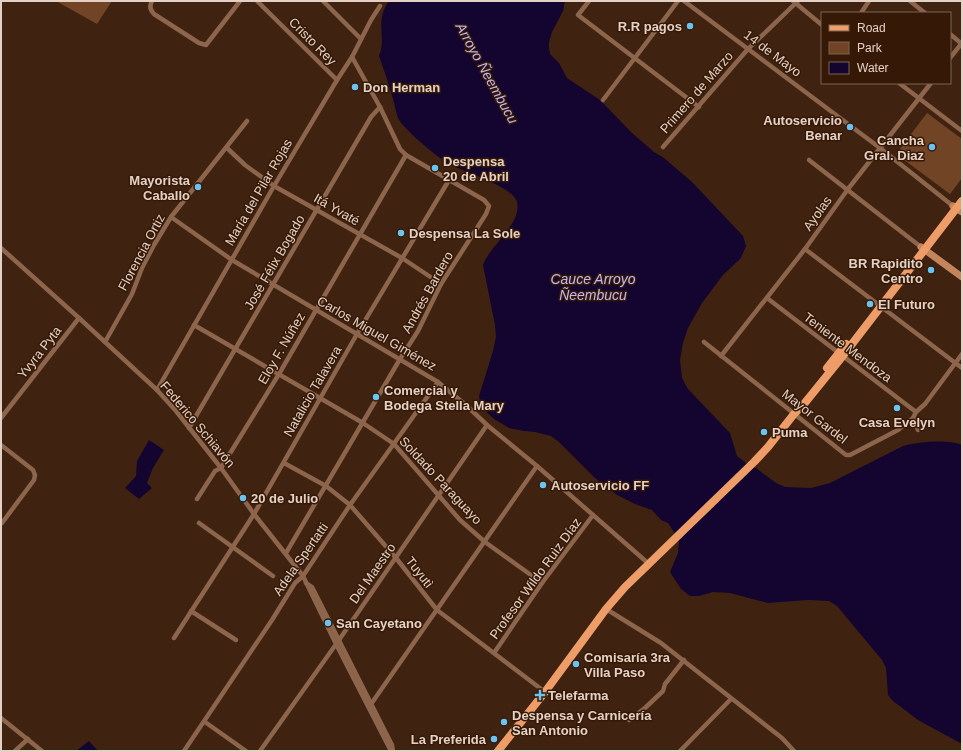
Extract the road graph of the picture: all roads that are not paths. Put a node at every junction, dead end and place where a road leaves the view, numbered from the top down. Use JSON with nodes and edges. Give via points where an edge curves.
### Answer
{"nodes":[{"id":1,"x":152,"y":1,"type":"edge"},
{"id":2,"x":240,"y":1,"type":"edge"},
{"id":3,"x":257,"y":1,"type":"edge"},
{"id":4,"x":323,"y":1,"type":"edge"},
{"id":5,"x":589,"y":1,"type":"edge"},
{"id":6,"x":678,"y":1,"type":"edge"},
{"id":7,"x":684,"y":1,"type":"edge"},
{"id":8,"x":869,"y":1,"type":"edge"},
{"id":9,"x":910,"y":1,"type":"edge"},
{"id":10,"x":795,"y":2,"type":"edge"},
{"id":11,"x":380,"y":6,"type":"dead end"},
{"id":12,"x":862,"y":12,"type":"edge"},
{"id":13,"x":924,"y":12,"type":"edge"},
{"id":14,"x":821,"y":24,"type":"edge"},
{"id":15,"x":951,"y":35,"type":"edge"},
{"id":16,"x":361,"y":39,"type":"junction"},
{"id":17,"x":962,"y":43,"type":"edge"},
{"id":18,"x":748,"y":49,"type":"junction"},
{"id":19,"x":352,"y":57,"type":"junction"},
{"id":20,"x":951,"y":57,"type":"edge"},
{"id":21,"x":634,"y":59,"type":"junction"},
{"id":22,"x":336,"y":80,"type":"junction"},
{"id":23,"x":900,"y":84,"type":"edge"},
{"id":24,"x":930,"y":84,"type":"edge"},
{"id":25,"x":919,"y":98,"type":"junction"},
{"id":26,"x":603,"y":100,"type":"dead end"},
{"id":27,"x":699,"y":106,"type":"junction"},
{"id":28,"x":380,"y":107,"type":"junction"},
{"id":29,"x":247,"y":121,"type":"dead end"},
{"id":30,"x":962,"y":131,"type":"edge"},
{"id":31,"x":663,"y":147,"type":"dead end"},
{"id":32,"x":227,"y":148,"type":"junction"},
{"id":33,"x":880,"y":148,"type":"junction"},
{"id":34,"x":406,"y":155,"type":"junction"},
{"id":35,"x":809,"y":160,"type":"dead end"},
{"id":36,"x":449,"y":180,"type":"junction"},
{"id":37,"x":274,"y":186,"type":"junction"},
{"id":38,"x":848,"y":189,"type":"junction"},
{"id":39,"x":962,"y":194,"type":"edge"},
{"id":40,"x":959,"y":207,"type":"edge"},
{"id":41,"x":317,"y":210,"type":"junction"},
{"id":42,"x":171,"y":217,"type":"junction"},
{"id":43,"x":360,"y":235,"type":"junction"},
{"id":44,"x":1,"y":248,"type":"edge"},
{"id":45,"x":923,"y":248,"type":"junction"},
{"id":46,"x":805,"y":249,"type":"junction"},
{"id":47,"x":402,"y":258,"type":"junction"},
{"id":48,"x":232,"y":260,"type":"junction"},
{"id":49,"x":962,"y":277,"type":"edge"},
{"id":50,"x":441,"y":284,"type":"junction"},
{"id":51,"x":273,"y":285,"type":"junction"},
{"id":52,"x":767,"y":298,"type":"junction"},
{"id":53,"x":879,"y":305,"type":"junction"},
{"id":54,"x":316,"y":310,"type":"junction"},
{"id":55,"x":80,"y":318,"type":"junction"},
{"id":56,"x":194,"y":325,"type":"junction"},
{"id":57,"x":357,"y":334,"type":"junction"},
{"id":58,"x":105,"y":342,"type":"junction"},
{"id":59,"x":704,"y":342,"type":"dead end"},
{"id":60,"x":236,"y":350,"type":"junction"},
{"id":61,"x":962,"y":354,"type":"edge"},
{"id":62,"x":840,"y":355,"type":"junction"},
{"id":63,"x":721,"y":356,"type":"junction"},
{"id":64,"x":400,"y":359,"type":"junction"},
{"id":65,"x":962,"y":359,"type":"edge"},
{"id":66,"x":958,"y":365,"type":"edge"},
{"id":67,"x":279,"y":374,"type":"junction"},
{"id":68,"x":438,"y":382,"type":"junction"},
{"id":69,"x":157,"y":390,"type":"junction"},
{"id":70,"x":320,"y":399,"type":"junction"},
{"id":71,"x":916,"y":412,"type":"junction"},
{"id":72,"x":794,"y":414,"type":"junction"},
{"id":73,"x":1,"y":418,"type":"edge"},
{"id":74,"x":914,"y":418,"type":"junction"},
{"id":75,"x":362,"y":423,"type":"junction"},
{"id":76,"x":487,"y":425,"type":"junction"},
{"id":77,"x":189,"y":428,"type":"junction"},
{"id":78,"x":918,"y":430,"type":"dead end"},
{"id":79,"x":394,"y":444,"type":"junction"},
{"id":80,"x":1,"y":445,"type":"edge"},
{"id":81,"x":284,"y":463,"type":"junction"},
{"id":82,"x":537,"y":466,"type":"junction"},
{"id":83,"x":221,"y":468,"type":"junction"},
{"id":84,"x":326,"y":486,"type":"junction"},
{"id":85,"x":439,"y":496,"type":"junction"},
{"id":86,"x":197,"y":499,"type":"dead end"},
{"id":87,"x":350,"y":505,"type":"junction"},
{"id":88,"x":254,"y":514,"type":"junction"},
{"id":89,"x":593,"y":515,"type":"junction"},
{"id":90,"x":2,"y":523,"type":"edge"},
{"id":91,"x":199,"y":523,"type":"dead end"},
{"id":92,"x":485,"y":542,"type":"junction"},
{"id":93,"x":233,"y":547,"type":"junction"},
{"id":94,"x":286,"y":554,"type":"junction"},
{"id":95,"x":396,"y":558,"type":"junction"},
{"id":96,"x":649,"y":564,"type":"junction"},
{"id":97,"x":273,"y":576,"type":"dead end"},
{"id":98,"x":303,"y":576,"type":"junction"},
{"id":99,"x":542,"y":583,"type":"junction"},
{"id":100,"x":606,"y":609,"type":"junction"},
{"id":101,"x":437,"y":610,"type":"junction"},
{"id":102,"x":191,"y":611,"type":"junction"},
{"id":103,"x":174,"y":638,"type":"dead end"},
{"id":104,"x":236,"y":640,"type":"dead end"},
{"id":105,"x":337,"y":642,"type":"junction"},
{"id":106,"x":494,"y":653,"type":"junction"},
{"id":107,"x":684,"y":660,"type":"junction"},
{"id":108,"x":545,"y":692,"type":"junction"},
{"id":109,"x":731,"y":699,"type":"junction"},
{"id":110,"x":370,"y":706,"type":"junction"},
{"id":111,"x":1,"y":718,"type":"edge"},
{"id":112,"x":629,"y":720,"type":"dead end"},
{"id":113,"x":205,"y":722,"type":"junction"},
{"id":114,"x":28,"y":739,"type":"junction"},
{"id":115,"x":15,"y":751,"type":"edge"},
{"id":116,"x":42,"y":751,"type":"edge"},
{"id":117,"x":184,"y":751,"type":"edge"},
{"id":118,"x":246,"y":751,"type":"edge"},
{"id":119,"x":260,"y":751,"type":"edge"},
{"id":120,"x":392,"y":751,"type":"edge"},
{"id":121,"x":498,"y":751,"type":"edge"},
{"id":122,"x":680,"y":751,"type":"edge"},
{"id":123,"x":794,"y":751,"type":"edge"}],
"edges":[{"from":1,"to":2,"type":"street","via":[[150,7],[154,14],[206,45]]},
{"from":3,"to":22,"type":"street","name":"Cristo Rey"},
{"from":4,"to":16,"type":"street"},
{"from":5,"to":21,"type":"street","via":[[578,15]]},
{"from":6,"to":21,"type":"street"},
{"from":7,"to":18,"type":"street","name":"14 de Mayo"},
{"from":8,"to":12,"type":"street"},
{"from":9,"to":13,"type":"street"},
{"from":10,"to":14,"type":"street"},
{"from":10,"to":18,"type":"street","name":"Primero de Marzo"},
{"from":11,"to":16,"type":"street","name":"María del Pilar Rojas"},
{"from":15,"to":17,"type":"street"},
{"from":16,"to":19,"type":"street","name":"María del Pilar Rojas"},
{"from":17,"to":20,"type":"street"},
{"from":18,"to":27,"type":"street","name":"Primero de Marzo"},
{"from":18,"to":33,"type":"street","name":"14 de Mayo"},
{"from":19,"to":22,"type":"street","name":"María del Pilar Rojas"},
{"from":19,"to":28,"type":"street"},
{"from":21,"to":26,"type":"street"},
{"from":21,"to":27,"type":"street"},
{"from":22,"to":37,"type":"street","name":"María del Pilar Rojas"},
{"from":23,"to":25,"type":"street"},
{"from":24,"to":25,"type":"street","name":"Ayolas"},
{"from":25,"to":30,"type":"street"},
{"from":25,"to":33,"type":"street","name":"Ayolas"},
{"from":27,"to":31,"type":"street","name":"Primero de Marzo"},
{"from":28,"to":34,"type":"street","via":[[400,150]]},
{"from":28,"to":41,"type":"street","name":"José Félix Bogado","via":[[371,117]]},
{"from":29,"to":32,"type":"street","name":"Florencia Ortiz"},
{"from":32,"to":37,"type":"street","name":"Itá Yvaté"},
{"from":32,"to":42,"type":"street","name":"Florencia Ortiz"},
{"from":33,"to":38,"type":"street","name":"Ayolas"},
{"from":33,"to":40,"type":"street","name":"14 de Mayo"},
{"from":34,"to":36,"type":"street"},
{"from":34,"to":43,"type":"street","name":"Eloy F. Núñez"},
{"from":35,"to":38,"type":"street"},
{"from":36,"to":47,"type":"street","name":"Natalicio Talavera"},
{"from":36,"to":50,"type":"street","name":"Andrés Bardero","via":[[484,200],[489,206]]},
{"from":37,"to":41,"type":"street","name":"Itá Yvaté"},
{"from":37,"to":48,"type":"street","name":"María del Pilar Rojas"},
{"from":38,"to":45,"type":"street"},
{"from":38,"to":46,"type":"street","name":"Ayolas"},
{"from":39,"to":40,"type":"main road"},
{"from":40,"to":45,"type":"main road"},
{"from":41,"to":43,"type":"street","name":"Itá Yvaté"},
{"from":41,"to":51,"type":"street","name":"José Félix Bogado"},
{"from":42,"to":48,"type":"street","name":"Carlos Miguel Giménez"},
{"from":42,"to":58,"type":"street","name":"Florencia Ortiz"},
{"from":43,"to":47,"type":"street","name":"Itá Yvaté"},
{"from":43,"to":54,"type":"street","name":"Eloy F. Núñez"},
{"from":44,"to":55,"type":"street","name":"Federico Schiavón"},
{"from":45,"to":49,"type":"main road"},
{"from":45,"to":53,"type":"main road"},
{"from":46,"to":52,"type":"street","name":"Ayolas"},
{"from":46,"to":53,"type":"street"},
{"from":47,"to":50,"type":"street","name":"Itá Yvaté"},
{"from":47,"to":57,"type":"street","name":"Natalicio Talavera"},
{"from":48,"to":51,"type":"street","name":"Carlos Miguel Giménez"},
{"from":48,"to":56,"type":"street","name":"María del Pilar Rojas"},
{"from":50,"to":64,"type":"street","name":"Andrés Bardero","via":[[418,331]]},
{"from":51,"to":54,"type":"street","name":"Carlos Miguel Giménez"},
{"from":51,"to":60,"type":"street","name":"José Félix Bogado"},
{"from":52,"to":62,"type":"street","name":"Teniente Mendoza"},
{"from":52,"to":63,"type":"street","name":"Ayolas"},
{"from":53,"to":62,"type":"main road"},
{"from":53,"to":66,"type":"street"},
{"from":54,"to":57,"type":"street","name":"Carlos Miguel Giménez"},
{"from":54,"to":67,"type":"street","name":"Eloy F. Núñez"},
{"from":55,"to":58,"type":"street","name":"Federico Schiavón"},
{"from":55,"to":73,"type":"street","name":"Yvyra Pyta"},
{"from":56,"to":60,"type":"street","name":"Soldado Paraguayo"},
{"from":56,"to":69,"type":"street","name":"María del Pilar Rojas"},
{"from":57,"to":64,"type":"street","name":"Carlos Miguel Giménez"},
{"from":57,"to":70,"type":"street","name":"Natalicio Talavera"},
{"from":58,"to":69,"type":"street","name":"Federico Schiavón"},
{"from":59,"to":63,"type":"street","name":"Mayor Gardel"},
{"from":60,"to":67,"type":"street","name":"Soldado Paraguayo"},
{"from":60,"to":77,"type":"street","name":"José Félix Bogado"},
{"from":61,"to":66,"type":"street"},
{"from":62,"to":71,"type":"street","name":"Teniente Mendoza"},
{"from":62,"to":72,"type":"main road"},
{"from":63,"to":72,"type":"street","name":"Mayor Gardel"},
{"from":64,"to":68,"type":"street","name":"Carlos Miguel Giménez"},
{"from":64,"to":75,"type":"street","name":"Andrés Bardero"},
{"from":65,"to":66,"type":"street"},
{"from":66,"to":71,"type":"street"},
{"from":67,"to":70,"type":"street","name":"Soldado Paraguayo"},
{"from":67,"to":83,"type":"street","name":"Eloy F. Núñez"},
{"from":68,"to":76,"type":"street","name":"Carlos Miguel Giménez"},
{"from":68,"to":79,"type":"street","name":"Adela Spertatti"},
{"from":69,"to":77,"type":"street","name":"Federico Schiavón"},
{"from":70,"to":75,"type":"street","name":"Soldado Paraguayo"},
{"from":70,"to":81,"type":"street","name":"Natalicio Talavera"},
{"from":71,"to":74,"type":"street"},
{"from":72,"to":74,"type":"street","name":"Mayor Gardel","via":[[846,455],[898,430]]},
{"from":72,"to":96,"type":"main road","via":[[754,462]]},
{"from":74,"to":78,"type":"street"},
{"from":75,"to":79,"type":"street","name":"Soldado Paraguayo"},
{"from":75,"to":84,"type":"street","name":"Andrés Bardero"},
{"from":76,"to":82,"type":"street","name":"Carlos Miguel Giménez"},
{"from":76,"to":85,"type":"street","name":"Del Maestro"},
{"from":77,"to":83,"type":"street","name":"Federico Schiavón"},
{"from":79,"to":85,"type":"street","name":"Soldado Paraguayo"},
{"from":79,"to":87,"type":"street","name":"Adela Spertatti"},
{"from":80,"to":90,"type":"street","via":[[33,470],[35,475],[34,480]]},
{"from":81,"to":84,"type":"street","name":"Tuyutì"},
{"from":81,"to":88,"type":"street","name":"Natalicio Talavera"},
{"from":82,"to":89,"type":"street","name":"Carlos Miguel Giménez"},
{"from":82,"to":92,"type":"street"},
{"from":83,"to":86,"type":"street","name":"Eloy F. Núñez","via":[[215,471]]},
{"from":83,"to":88,"type":"street","name":"Federico Schiavón"},
{"from":84,"to":87,"type":"street","name":"Tuyutì"},
{"from":84,"to":94,"type":"street","name":"Andrés Bardero"},
{"from":85,"to":92,"type":"street","name":"Soldado Paraguayo","via":[[460,520]]},
{"from":85,"to":95,"type":"street","name":"Del Maestro"},
{"from":87,"to":95,"type":"street","name":"Tuyutì"},
{"from":87,"to":98,"type":"street","name":"Adela Spertatti"},
{"from":88,"to":93,"type":"street","name":"Natalicio Talavera"},
{"from":88,"to":94,"type":"street","name":"Federico Schiavón"},
{"from":89,"to":96,"type":"street","name":"Carlos Miguel Giménez"},
{"from":89,"to":99,"type":"street","name":"Profesor Wildo Ruìz Díaz"},
{"from":91,"to":93,"type":"street"},
{"from":92,"to":99,"type":"street","name":"Soldado Paraguayo"},
{"from":92,"to":101,"type":"street"},
{"from":93,"to":97,"type":"street"},
{"from":93,"to":102,"type":"street","name":"Natalicio Talavera"},
{"from":94,"to":98,"type":"street","name":"Federico Schiavón"},
{"from":95,"to":101,"type":"street","name":"Tuyutì"},
{"from":95,"to":105,"type":"street","name":"Del Maestro"},
{"from":96,"to":100,"type":"main road"},
{"from":98,"to":105,"type":"street","name":"Federico Schiavón"},
{"from":98,"to":113,"type":"street","name":"Adela Spertatti","via":[[295,583]]},
{"from":99,"to":106,"type":"street","name":"Profesor Wildo Ruìz Díaz"},
{"from":100,"to":107,"type":"street","via":[[661,642]]},
{"from":100,"to":108,"type":"main road"},
{"from":101,"to":106,"type":"street","name":"Tuyutì"},
{"from":101,"to":110,"type":"street"},
{"from":102,"to":103,"type":"street","name":"Natalicio Talavera"},
{"from":102,"to":104,"type":"street"},
{"from":105,"to":110,"type":"street","name":"Federico Schiavón"},
{"from":105,"to":119,"type":"street","name":"Del Maestro"},
{"from":106,"to":108,"type":"street","name":"Tuyutì"},
{"from":107,"to":109,"type":"street"},
{"from":107,"to":112,"type":"street","via":[[665,684],[663,691]]},
{"from":108,"to":121,"type":"main road"},
{"from":109,"to":122,"type":"street"},
{"from":109,"to":123,"type":"street","via":[[782,738]]},
{"from":110,"to":120,"type":"street","name":"Federico Schiavón"},
{"from":111,"to":114,"type":"street"},
{"from":113,"to":117,"type":"street","name":"Adela Spertatti"},
{"from":113,"to":118,"type":"street"},
{"from":114,"to":115,"type":"street"},
{"from":114,"to":116,"type":"street"}]}
